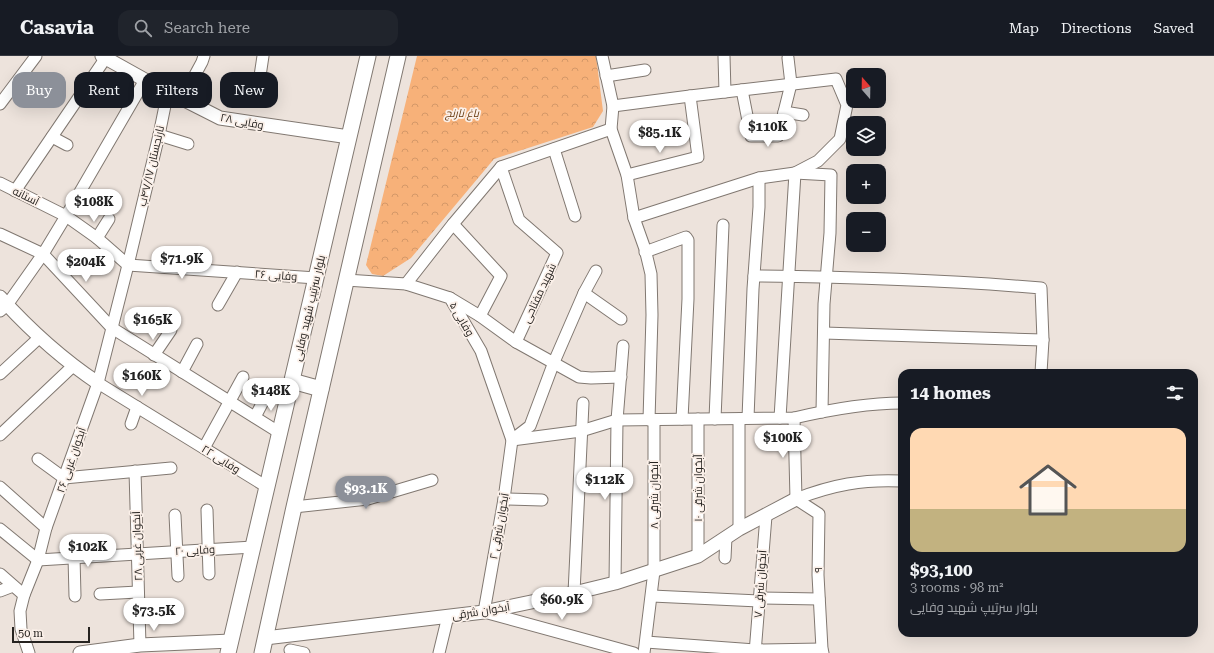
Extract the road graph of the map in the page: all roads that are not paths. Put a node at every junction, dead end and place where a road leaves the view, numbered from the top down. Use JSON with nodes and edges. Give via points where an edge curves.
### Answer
{"nodes":[{"id":1,"x":36,"y":56,"type":"edge"},
{"id":2,"x":204,"y":56,"type":"edge"},
{"id":3,"x":263,"y":56,"type":"edge"},
{"id":4,"x":368,"y":56,"type":"edge"},
{"id":5,"x":398,"y":56,"type":"edge"},
{"id":6,"x":602,"y":56,"type":"edge"},
{"id":7,"x":724,"y":56,"type":"edge"},
{"id":8,"x":105,"y":57,"type":"edge"},
{"id":9,"x":788,"y":58,"type":"dead end"},
{"id":10,"x":645,"y":70,"type":"dead end"},
{"id":11,"x":197,"y":72,"type":"edge"},
{"id":12,"x":261,"y":72,"type":"edge"},
{"id":13,"x":606,"y":76,"type":"junction"},
{"id":14,"x":142,"y":78,"type":"edge"},
{"id":15,"x":791,"y":84,"type":"junction"},
{"id":16,"x":142,"y":85,"type":"edge"},
{"id":17,"x":742,"y":90,"type":"junction"},
{"id":18,"x":725,"y":92,"type":"junction"},
{"id":19,"x":690,"y":96,"type":"junction"},
{"id":20,"x":0,"y":104,"type":"edge"},
{"id":21,"x":613,"y":106,"type":"junction"},
{"id":22,"x":165,"y":108,"type":"edge"},
{"id":23,"x":200,"y":108,"type":"edge"},
{"id":24,"x":784,"y":112,"type":"junction"},
{"id":25,"x":803,"y":115,"type":"dead end"},
{"id":26,"x":611,"y":128,"type":"junction"},
{"id":27,"x":159,"y":135,"type":"junction"},
{"id":28,"x":349,"y":137,"type":"junction"},
{"id":29,"x":52,"y":138,"type":"junction"},
{"id":30,"x":188,"y":144,"type":"dead end"},
{"id":31,"x":67,"y":145,"type":"dead end"},
{"id":32,"x":554,"y":149,"type":"junction"},
{"id":33,"x":501,"y":167,"type":"junction"},
{"id":34,"x":795,"y":173,"type":"junction"},
{"id":35,"x":627,"y":175,"type":"junction"},
{"id":36,"x":759,"y":178,"type":"junction"},
{"id":37,"x":0,"y":183,"type":"edge"},
{"id":38,"x":15,"y":191,"type":"junction"},
{"id":39,"x":66,"y":216,"type":"junction"},
{"id":40,"x":575,"y":216,"type":"dead end"},
{"id":41,"x":634,"y":218,"type":"junction"},
{"id":42,"x":109,"y":219,"type":"dead end"},
{"id":43,"x":453,"y":224,"type":"junction"},
{"id":44,"x":723,"y":225,"type":"dead end"},
{"id":45,"x":0,"y":234,"type":"edge"},
{"id":46,"x":97,"y":238,"type":"junction"},
{"id":47,"x":645,"y":252,"type":"junction"},
{"id":48,"x":43,"y":254,"type":"junction"},
{"id":49,"x":128,"y":265,"type":"junction"},
{"id":50,"x":596,"y":271,"type":"dead end"},
{"id":51,"x":237,"y":272,"type":"junction"},
{"id":52,"x":754,"y":276,"type":"junction"},
{"id":53,"x":788,"y":276,"type":"junction"},
{"id":54,"x":827,"y":277,"type":"junction"},
{"id":55,"x":316,"y":278,"type":"junction"},
{"id":56,"x":346,"y":280,"type":"junction"},
{"id":57,"x":406,"y":284,"type":"junction"},
{"id":58,"x":584,"y":293,"type":"junction"},
{"id":59,"x":450,"y":298,"type":"junction"},
{"id":60,"x":2,"y":305,"type":"edge"},
{"id":61,"x":218,"y":305,"type":"dead end"},
{"id":62,"x":480,"y":316,"type":"junction"},
{"id":63,"x":621,"y":319,"type":"dead end"},
{"id":64,"x":112,"y":328,"type":"junction"},
{"id":65,"x":171,"y":330,"type":"dead end"},
{"id":66,"x":824,"y":333,"type":"junction"},
{"id":67,"x":40,"y":337,"type":"junction"},
{"id":68,"x":1043,"y":340,"type":"junction"},
{"id":69,"x":516,"y":342,"type":"junction"},
{"id":70,"x":197,"y":344,"type":"dead end"},
{"id":71,"x":623,"y":346,"type":"dead end"},
{"id":72,"x":154,"y":355,"type":"junction"},
{"id":73,"x":554,"y":362,"type":"junction"},
{"id":74,"x":73,"y":366,"type":"junction"},
{"id":75,"x":1041,"y":369,"type":"edge"},
{"id":76,"x":182,"y":372,"type":"junction"},
{"id":77,"x":0,"y":374,"type":"edge"},
{"id":78,"x":243,"y":377,"type":"dead end"},
{"id":79,"x":620,"y":378,"type":"junction"},
{"id":80,"x":292,"y":381,"type":"junction"},
{"id":81,"x":98,"y":383,"type":"junction"},
{"id":82,"x":321,"y":389,"type":"junction"},
{"id":83,"x":266,"y":396,"type":"dead end"},
{"id":84,"x":229,"y":401,"type":"junction"},
{"id":85,"x":583,"y":403,"type":"dead end"},
{"id":86,"x":898,"y":403,"type":"edge"},
{"id":87,"x":136,"y":407,"type":"junction"},
{"id":88,"x":822,"y":412,"type":"junction"},
{"id":89,"x":255,"y":417,"type":"junction"},
{"id":90,"x":744,"y":418,"type":"junction"},
{"id":91,"x":780,"y":418,"type":"junction"},
{"id":92,"x":794,"y":418,"type":"junction"},
{"id":93,"x":682,"y":419,"type":"junction"},
{"id":94,"x":698,"y":419,"type":"junction"},
{"id":95,"x":715,"y":419,"type":"junction"},
{"id":96,"x":617,"y":420,"type":"junction"},
{"id":97,"x":652,"y":420,"type":"junction"},
{"id":98,"x":131,"y":424,"type":"dead end"},
{"id":99,"x":581,"y":431,"type":"junction"},
{"id":100,"x":280,"y":433,"type":"junction"},
{"id":101,"x":0,"y":435,"type":"edge"},
{"id":102,"x":512,"y":440,"type":"junction"},
{"id":103,"x":204,"y":448,"type":"junction"},
{"id":104,"x":38,"y":459,"type":"dead end"},
{"id":105,"x":171,"y":468,"type":"dead end"},
{"id":106,"x":135,"y":471,"type":"junction"},
{"id":107,"x":64,"y":478,"type":"junction"},
{"id":108,"x":432,"y":480,"type":"dead end"},
{"id":109,"x":898,"y":481,"type":"edge"},
{"id":110,"x":0,"y":487,"type":"edge"},
{"id":111,"x":267,"y":487,"type":"junction"},
{"id":112,"x":504,"y":499,"type":"junction"},
{"id":113,"x":796,"y":499,"type":"junction"},
{"id":114,"x":542,"y":500,"type":"dead end"},
{"id":115,"x":294,"y":507,"type":"junction"},
{"id":116,"x":207,"y":510,"type":"dead end"},
{"id":117,"x":175,"y":514,"type":"dead end"},
{"id":118,"x":766,"y":516,"type":"junction"},
{"id":119,"x":46,"y":528,"type":"junction"},
{"id":120,"x":0,"y":529,"type":"edge"},
{"id":121,"x":740,"y":529,"type":"junction"},
{"id":122,"x":726,"y":537,"type":"junction"},
{"id":123,"x":253,"y":547,"type":"junction"},
{"id":124,"x":208,"y":549,"type":"junction"},
{"id":125,"x":177,"y":551,"type":"junction"},
{"id":126,"x":137,"y":553,"type":"junction"},
{"id":127,"x":698,"y":556,"type":"junction"},
{"id":128,"x":74,"y":557,"type":"junction"},
{"id":129,"x":725,"y":558,"type":"dead end"},
{"id":130,"x":38,"y":560,"type":"junction"},
{"id":131,"x":654,"y":571,"type":"junction"},
{"id":132,"x":0,"y":574,"type":"edge"},
{"id":133,"x":209,"y":574,"type":"dead end"},
{"id":134,"x":178,"y":576,"type":"dead end"},
{"id":135,"x":615,"y":583,"type":"junction"},
{"id":136,"x":13,"y":586,"type":"junction"},
{"id":137,"x":0,"y":591,"type":"edge"},
{"id":138,"x":138,"y":592,"type":"junction"},
{"id":139,"x":574,"y":593,"type":"junction"},
{"id":140,"x":100,"y":594,"type":"dead end"},
{"id":141,"x":24,"y":595,"type":"junction"},
{"id":142,"x":75,"y":596,"type":"dead end"},
{"id":143,"x":652,"y":596,"type":"junction"},
{"id":144,"x":759,"y":599,"type":"junction"},
{"id":145,"x":819,"y":599,"type":"junction"},
{"id":146,"x":484,"y":612,"type":"junction"},
{"id":147,"x":448,"y":616,"type":"junction"},
{"id":148,"x":265,"y":638,"type":"junction"},
{"id":149,"x":140,"y":645,"type":"junction"},
{"id":150,"x":230,"y":647,"type":"edge"},
{"id":151,"x":645,"y":648,"type":"edge"},
{"id":152,"x":290,"y":650,"type":"dead end"},
{"id":153,"x":755,"y":651,"type":"edge"},
{"id":154,"x":822,"y":651,"type":"edge"},
{"id":155,"x":29,"y":653,"type":"edge"},
{"id":156,"x":80,"y":653,"type":"edge"},
{"id":157,"x":262,"y":653,"type":"edge"},
{"id":158,"x":304,"y":653,"type":"edge"},
{"id":159,"x":439,"y":653,"type":"edge"},
{"id":160,"x":634,"y":653,"type":"edge"}],
"edges":[{"from":1,"to":20,"type":"street"},
{"from":2,"to":11,"type":"street"},
{"from":3,"to":12,"type":"street"},
{"from":4,"to":28,"type":"main road","name":"بلوار سرتیپ شهید وفایی"},
{"from":5,"to":56,"type":"main road"},
{"from":6,"to":13,"type":"street"},
{"from":7,"to":18,"type":"street"},
{"from":8,"to":14,"type":"street","name":"وفایی ۲۸"},
{"from":8,"to":29,"type":"street"},
{"from":9,"to":15,"type":"street"},
{"from":10,"to":13,"type":"street"},
{"from":13,"to":21,"type":"street"},
{"from":15,"to":17,"type":"street"},
{"from":15,"to":24,"type":"street"},
{"from":15,"to":34,"type":"street","via":[[836,79],[848,105],[840,138],[818,161]]},
{"from":16,"to":39,"type":"street"},
{"from":17,"to":18,"type":"street"},
{"from":17,"to":24,"type":"street","via":[[751,136],[778,136]]},
{"from":18,"to":19,"type":"street"},
{"from":19,"to":21,"type":"street"},
{"from":19,"to":35,"type":"street","via":[[698,156]]},
{"from":21,"to":26,"type":"street"},
{"from":22,"to":27,"type":"street","name":"نارنجستان ۴۷/۱۷ب"},
{"from":23,"to":28,"type":"street","name":"وفایی ۲۸","via":[[220,118]]},
{"from":24,"to":25,"type":"street"},
{"from":26,"to":32,"type":"street"},
{"from":26,"to":35,"type":"street","name":"آبخوان شرقی ۸"},
{"from":27,"to":30,"type":"street"},
{"from":27,"to":49,"type":"street","name":"نارنجستان ۴۷/۱۷ب"},
{"from":28,"to":55,"type":"main road","name":"بلوار سرتیپ شهید وفایی"},
{"from":29,"to":31,"type":"street"},
{"from":29,"to":38,"type":"street"},
{"from":32,"to":33,"type":"street"},
{"from":32,"to":40,"type":"street"},
{"from":33,"to":43,"type":"street"},
{"from":33,"to":69,"type":"street","name":"شهید مفتاحی","via":[[519,220],[557,253]]},
{"from":34,"to":36,"type":"street"},
{"from":34,"to":53,"type":"street"},
{"from":34,"to":54,"type":"street","via":[[831,175]]},
{"from":35,"to":41,"type":"street","name":"آبخوان شرقی ۸"},
{"from":36,"to":41,"type":"street"},
{"from":36,"to":52,"type":"street"},
{"from":37,"to":38,"type":"street","name":"آستانه"},
{"from":38,"to":39,"type":"street","name":"آستانه"},
{"from":39,"to":46,"type":"street","name":"آستانه"},
{"from":39,"to":48,"type":"street"},
{"from":41,"to":47,"type":"street","name":"آبخوان شرقی ۸"},
{"from":42,"to":46,"type":"street"},
{"from":43,"to":57,"type":"street"},
{"from":43,"to":62,"type":"street","via":[[501,276]]},
{"from":44,"to":95,"type":"street"},
{"from":45,"to":48,"type":"street"},
{"from":46,"to":49,"type":"street","name":"آستانه"},
{"from":47,"to":93,"type":"street","via":[[686,237],[688,240]]},
{"from":47,"to":97,"type":"street","name":"آبخوان شرقی ۸","via":[[651,274]]},
{"from":48,"to":60,"type":"street"},
{"from":48,"to":64,"type":"street"},
{"from":49,"to":51,"type":"street","name":"وفایی ۲۶"},
{"from":49,"to":64,"type":"street","name":"آبخوان غربی ۲۶"},
{"from":50,"to":58,"type":"street"},
{"from":51,"to":55,"type":"street","name":"وفایی ۲۶"},
{"from":51,"to":61,"type":"street"},
{"from":52,"to":53,"type":"street"},
{"from":52,"to":90,"type":"street"},
{"from":53,"to":54,"type":"street"},
{"from":53,"to":91,"type":"street"},
{"from":54,"to":66,"type":"street"},
{"from":54,"to":68,"type":"street","via":[[974,282],[1041,288]]},
{"from":55,"to":80,"type":"main road","name":"بلوار سرتیپ شهید وفایی"},
{"from":56,"to":57,"type":"street","name":"وفایی ۵"},
{"from":56,"to":82,"type":"main road"},
{"from":57,"to":59,"type":"street","name":"وفایی ۵"},
{"from":58,"to":63,"type":"street"},
{"from":58,"to":73,"type":"street"},
{"from":59,"to":62,"type":"street"},
{"from":59,"to":102,"type":"street","name":"وفایی ۵","via":[[480,351]]},
{"from":60,"to":67,"type":"street"},
{"from":62,"to":69,"type":"street"},
{"from":64,"to":72,"type":"street"},
{"from":64,"to":81,"type":"street","name":"آبخوان غربی ۲۶"},
{"from":65,"to":72,"type":"street"},
{"from":66,"to":68,"type":"street"},
{"from":66,"to":88,"type":"street"},
{"from":67,"to":74,"type":"street"},
{"from":67,"to":77,"type":"street"},
{"from":68,"to":75,"type":"street"},
{"from":69,"to":73,"type":"street"},
{"from":70,"to":76,"type":"street"},
{"from":71,"to":79,"type":"street"},
{"from":72,"to":76,"type":"street"},
{"from":73,"to":79,"type":"street","via":[[579,377]]},
{"from":73,"to":102,"type":"street","via":[[530,426]]},
{"from":74,"to":81,"type":"street"},
{"from":74,"to":101,"type":"street"},
{"from":76,"to":84,"type":"street"},
{"from":78,"to":84,"type":"street"},
{"from":79,"to":96,"type":"street"},
{"from":80,"to":82,"type":"main road"},
{"from":80,"to":100,"type":"main road","name":"بلوار سرتیپ شهید وفایی"},
{"from":81,"to":87,"type":"street","name":"وفایی ۲۲"},
{"from":81,"to":107,"type":"street","name":"آبخوان غربی ۲۶"},
{"from":82,"to":115,"type":"main road"},
{"from":83,"to":89,"type":"street"},
{"from":84,"to":89,"type":"street"},
{"from":84,"to":103,"type":"street"},
{"from":85,"to":99,"type":"street"},
{"from":86,"to":88,"type":"street"},
{"from":87,"to":98,"type":"street"},
{"from":87,"to":103,"type":"street","name":"وفایی ۲۲"},
{"from":88,"to":92,"type":"street"},
{"from":89,"to":100,"type":"street"},
{"from":90,"to":91,"type":"street"},
{"from":90,"to":95,"type":"street"},
{"from":90,"to":121,"type":"street"},
{"from":91,"to":92,"type":"street"},
{"from":92,"to":113,"type":"street"},
{"from":93,"to":94,"type":"street"},
{"from":93,"to":97,"type":"street"},
{"from":94,"to":95,"type":"street"},
{"from":94,"to":127,"type":"street","name":"آبخوان شرقی ۱۰"},
{"from":96,"to":97,"type":"street"},
{"from":96,"to":99,"type":"street"},
{"from":96,"to":135,"type":"street"},
{"from":97,"to":131,"type":"street","name":"آبخوان شرقی ۸"},
{"from":99,"to":102,"type":"street"},
{"from":99,"to":139,"type":"street"},
{"from":100,"to":111,"type":"main road","name":"بلوار سرتیپ شهید وفایی"},
{"from":102,"to":112,"type":"street","name":"آبخوان شرقی ۲"},
{"from":103,"to":111,"type":"street","name":"وفایی ۲۲"},
{"from":104,"to":107,"type":"street"},
{"from":105,"to":106,"type":"street"},
{"from":106,"to":107,"type":"street"},
{"from":106,"to":126,"type":"street","name":"آبخوان غربی ۲۸"},
{"from":107,"to":119,"type":"street","name":"آبخوان غربی ۲۶"},
{"from":108,"to":115,"type":"street","via":[[368,499]]},
{"from":109,"to":113,"type":"street","via":[[859,481]]},
{"from":110,"to":119,"type":"street"},
{"from":111,"to":123,"type":"main road","name":"بلوار سرتیپ شهید وفایی"},
{"from":112,"to":114,"type":"street"},
{"from":112,"to":146,"type":"street","name":"آبخوان شرقی ۲"},
{"from":113,"to":118,"type":"street","name":"آبخوان شرقی"},
{"from":113,"to":145,"type":"street","name":"۹","via":[[819,514]]},
{"from":115,"to":148,"type":"main road"},
{"from":116,"to":124,"type":"street"},
{"from":117,"to":125,"type":"street"},
{"from":118,"to":121,"type":"street","name":"آبخوان شرقی"},
{"from":118,"to":144,"type":"street","name":"آبخوان شرقی ۷"},
{"from":119,"to":130,"type":"street","name":"آبخوان غربی ۲۶"},
{"from":120,"to":130,"type":"street"},
{"from":121,"to":122,"type":"street","name":"آبخوان شرقی"},
{"from":122,"to":127,"type":"street","name":"آبخوان شرقی"},
{"from":122,"to":129,"type":"street"},
{"from":123,"to":124,"type":"street","name":"وفایی ۲۰"},
{"from":123,"to":150,"type":"main road","name":"بلوار سرتیپ شهید وفایی"},
{"from":124,"to":125,"type":"street","name":"وفایی ۲۰"},
{"from":124,"to":133,"type":"street"},
{"from":125,"to":126,"type":"street","name":"وفایی ۲۰"},
{"from":125,"to":134,"type":"street"},
{"from":126,"to":128,"type":"street","name":"وفایی ۲۰"},
{"from":126,"to":138,"type":"street","name":"آبخوان غربی ۲۸"},
{"from":127,"to":131,"type":"street","name":"آبخوان شرقی"},
{"from":128,"to":130,"type":"street","name":"وفایی ۲۰"},
{"from":128,"to":142,"type":"street"},
{"from":130,"to":141,"type":"street","name":"آبخوان غربی ۲۶"},
{"from":131,"to":135,"type":"street","name":"آبخوان شرقی"},
{"from":131,"to":143,"type":"street","name":"آبخوان شرقی ۸"},
{"from":132,"to":136,"type":"street"},
{"from":135,"to":139,"type":"street","name":"آبخوان شرقی"},
{"from":136,"to":137,"type":"street"},
{"from":136,"to":141,"type":"street"},
{"from":138,"to":140,"type":"street"},
{"from":138,"to":149,"type":"street","name":"آبخوان غربی ۲۸"},
{"from":139,"to":146,"type":"street","name":"آبخوان شرقی"},
{"from":141,"to":155,"type":"street","name":"آبخوان غربی ۲۶","via":[[20,611],[21,629]]},
{"from":143,"to":144,"type":"street"},
{"from":143,"to":151,"type":"street","name":"آبخوان شرقی ۸"},
{"from":144,"to":145,"type":"street"},
{"from":144,"to":153,"type":"street","name":"آبخوان شرقی ۷"},
{"from":145,"to":154,"type":"street","name":"۹"},
{"from":146,"to":147,"type":"street","name":"آبخوان شرقی"},
{"from":146,"to":160,"type":"street"},
{"from":147,"to":148,"type":"street","name":"آبخوان شرقی"},
{"from":147,"to":159,"type":"street"},
{"from":148,"to":157,"type":"main road"},
{"from":149,"to":150,"type":"street"},
{"from":149,"to":156,"type":"street"},
{"from":151,"to":153,"type":"street"},
{"from":152,"to":158,"type":"street"},
{"from":153,"to":154,"type":"street"}]}
